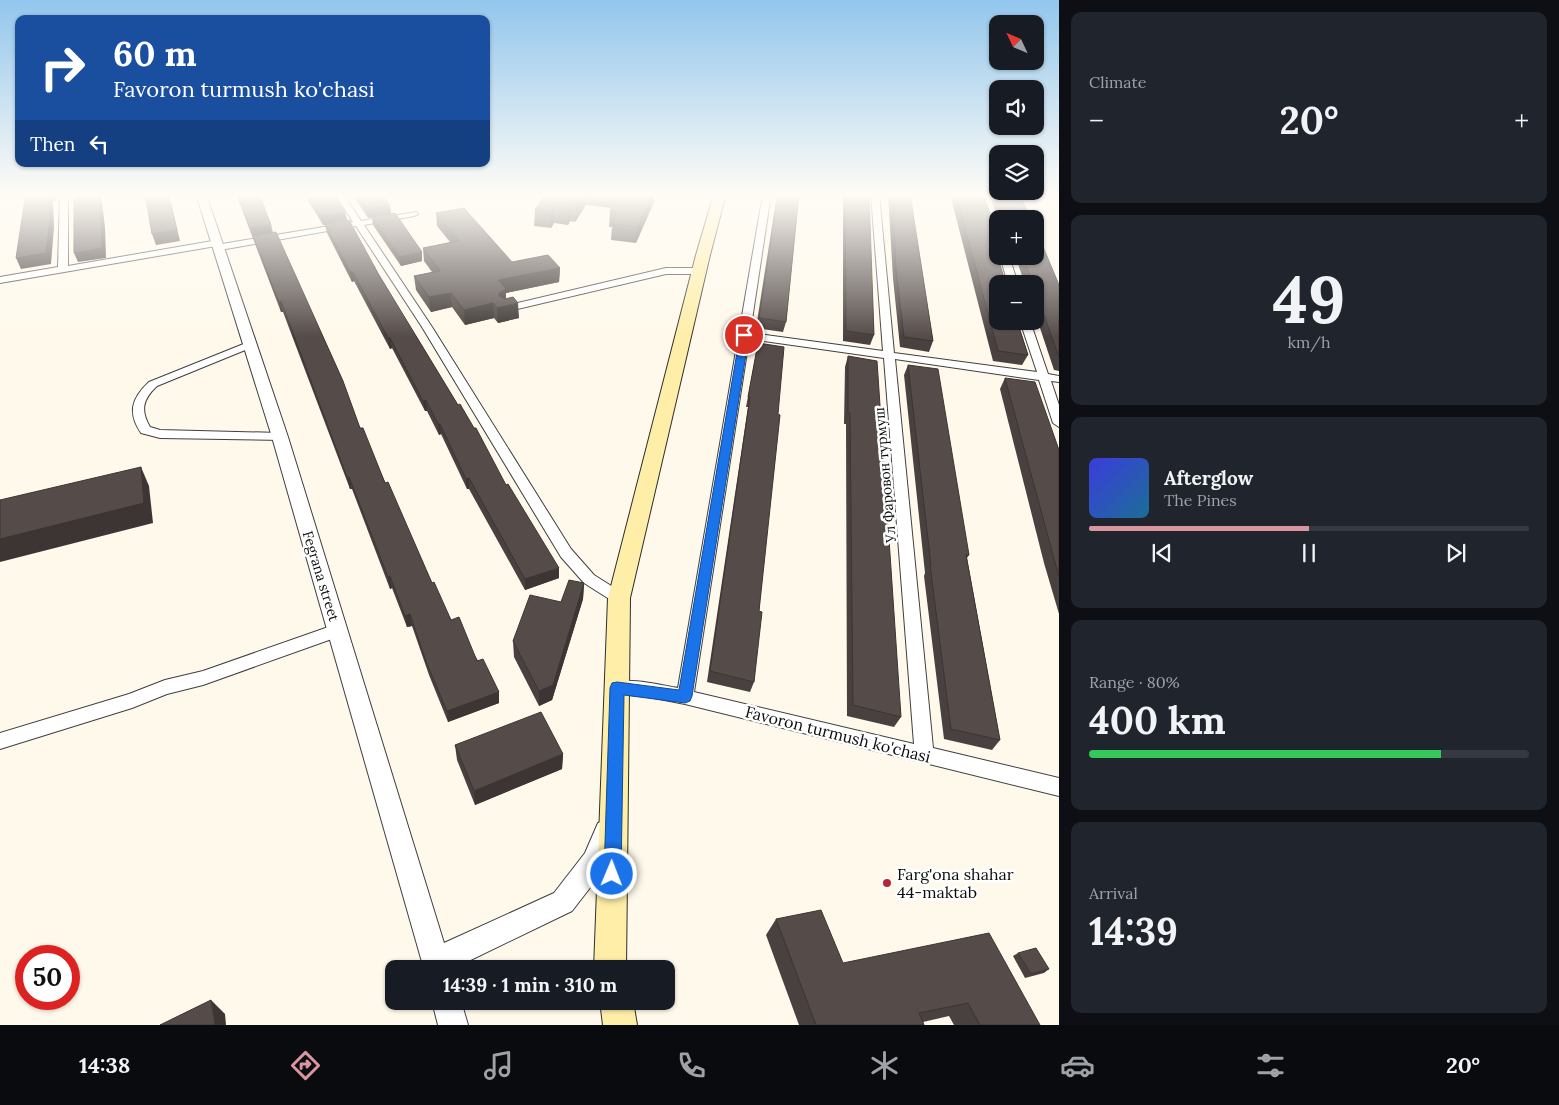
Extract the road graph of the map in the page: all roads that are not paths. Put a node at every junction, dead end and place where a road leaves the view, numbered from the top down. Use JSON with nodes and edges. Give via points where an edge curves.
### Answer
{"nodes":[{"id":1,"x":63,"y":242,"type":"edge"},
{"id":2,"x":218,"y":242,"type":"edge"},
{"id":3,"x":239,"y":242,"type":"edge"},
{"id":4,"x":370,"y":242,"type":"edge"},
{"id":5,"x":707,"y":242,"type":"edge"},
{"id":6,"x":759,"y":242,"type":"edge"},
{"id":7,"x":880,"y":242,"type":"edge"},
{"id":8,"x":219,"y":245,"type":"junction"},
{"id":9,"x":63,"y":269,"type":"junction"},
{"id":10,"x":699,"y":271,"type":"junction"},
{"id":11,"x":0,"y":280,"type":"edge"},
{"id":12,"x":506,"y":309,"type":"edge"},
{"id":13,"x":1028,"y":330,"type":"edge"},
{"id":14,"x":744,"y":335,"type":"junction"},
{"id":15,"x":251,"y":344,"type":"junction"},
{"id":16,"x":890,"y":355,"type":"junction"},
{"id":17,"x":1044,"y":377,"type":"junction"},
{"id":18,"x":1059,"y":380,"type":"edge"},
{"id":19,"x":1059,"y":423,"type":"edge"},
{"id":20,"x":280,"y":436,"type":"junction"},
{"id":21,"x":619,"y":598,"type":"junction"},
{"id":22,"x":337,"y":630,"type":"junction"},
{"id":23,"x":617,"y":688,"type":"junction"},
{"id":24,"x":685,"y":696,"type":"junction"},
{"id":25,"x":0,"y":741,"type":"edge"},
{"id":26,"x":924,"y":754,"type":"junction"},
{"id":27,"x":1059,"y":787,"type":"edge"},
{"id":28,"x":614,"y":817,"type":"junction"},
{"id":29,"x":436,"y":960,"type":"edge"},
{"id":30,"x":447,"y":960,"type":"edge"},
{"id":31,"x":610,"y":960,"type":"edge"},
{"id":32,"x":448,"y":1010,"type":"edge"},
{"id":33,"x":618,"y":1010,"type":"edge"},
{"id":34,"x":452,"y":1025,"type":"edge"},
{"id":35,"x":620,"y":1025,"type":"edge"}],
"edges":[{"from":1,"to":9,"type":"street"},
{"from":2,"to":8,"type":"street","name":"Fegrana street"},
{"from":3,"to":8,"type":"street"},
{"from":4,"to":21,"type":"street","via":[[427,327],[566,553],[589,579]]},
{"from":5,"to":10,"type":"main road"},
{"from":6,"to":14,"type":"street"},
{"from":7,"to":16,"type":"street","name":"Ул Фаровон турмуш"},
{"from":8,"to":9,"type":"street"},
{"from":8,"to":15,"type":"street","name":"Fegrana street"},
{"from":9,"to":11,"type":"street"},
{"from":10,"to":12,"type":"street","via":[[666,271]]},
{"from":10,"to":21,"type":"main road"},
{"from":13,"to":17,"type":"street"},
{"from":14,"to":16,"type":"street"},
{"from":14,"to":24,"type":"street"},
{"from":15,"to":20,"type":"street","name":"Fegrana street"},
{"from":15,"to":20,"type":"street","via":[[153,384],[137,402],[140,422],[145,430],[160,434]]},
{"from":16,"to":17,"type":"street"},
{"from":16,"to":26,"type":"street","name":"Ул Фаровон турмуш"},
{"from":17,"to":18,"type":"street"},
{"from":17,"to":19,"type":"street"},
{"from":20,"to":22,"type":"street","name":"Fegrana street"},
{"from":21,"to":23,"type":"main road"},
{"from":22,"to":25,"type":"street","via":[[202,678]]},
{"from":22,"to":29,"type":"street","name":"Fegrana street"},
{"from":23,"to":24,"type":"street","name":"Favoron turmush ko'chasi"},
{"from":23,"to":28,"type":"main road"},
{"from":24,"to":26,"type":"street","name":"Favoron turmush ko'chasi"},
{"from":26,"to":27,"type":"street","name":"Favoron turmush ko'chasi"},
{"from":28,"to":30,"type":"street","via":[[594,862],[563,902]]},
{"from":28,"to":31,"type":"main road"},
{"from":32,"to":34,"type":"street"},
{"from":33,"to":35,"type":"main road"}]}
